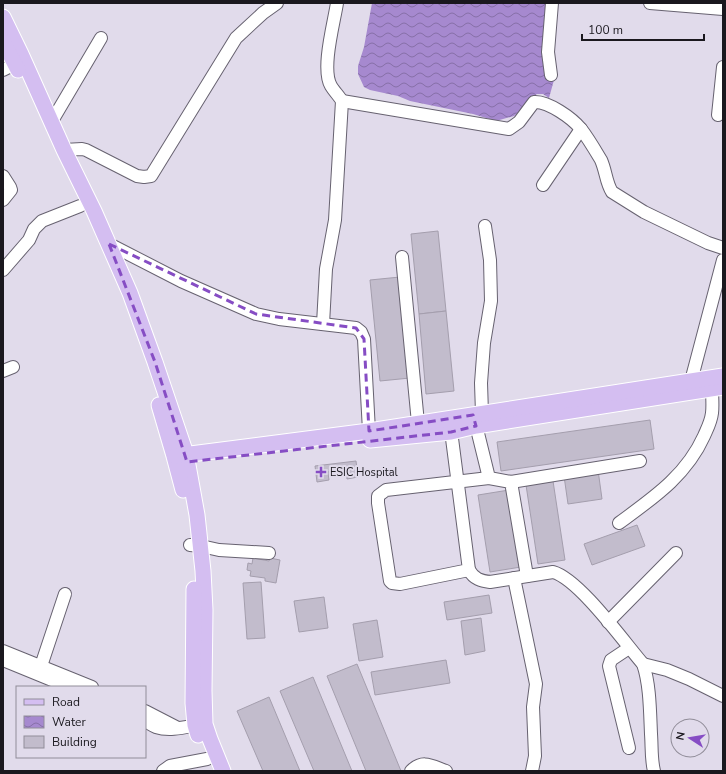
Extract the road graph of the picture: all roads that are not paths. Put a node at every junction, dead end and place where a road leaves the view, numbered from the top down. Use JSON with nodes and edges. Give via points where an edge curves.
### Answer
{"nodes":[{"id":1,"x":277,"y":3,"type":"edge"},
{"id":2,"x":337,"y":3,"type":"edge"},
{"id":3,"x":552,"y":3,"type":"edge"},
{"id":4,"x":650,"y":3,"type":"edge"},
{"id":5,"x":723,"y":8,"type":"edge"},
{"id":6,"x":3,"y":17,"type":"edge"},
{"id":7,"x":101,"y":38,"type":"dead end"},
{"id":8,"x":3,"y":41,"type":"edge"},
{"id":9,"x":9,"y":67,"type":"edge"},
{"id":10,"x":723,"y":67,"type":"edge"},
{"id":11,"x":551,"y":75,"type":"dead end"},
{"id":12,"x":342,"y":101,"type":"junction"},
{"id":13,"x":718,"y":115,"type":"dead end"},
{"id":14,"x":52,"y":121,"type":"junction"},
{"id":15,"x":581,"y":129,"type":"junction"},
{"id":16,"x":64,"y":150,"type":"junction"},
{"id":17,"x":3,"y":176,"type":"edge"},
{"id":18,"x":543,"y":185,"type":"dead end"},
{"id":19,"x":3,"y":200,"type":"edge"},
{"id":20,"x":80,"y":206,"type":"junction"},
{"id":21,"x":485,"y":226,"type":"dead end"},
{"id":22,"x":109,"y":244,"type":"junction"},
{"id":23,"x":723,"y":248,"type":"edge"},
{"id":24,"x":402,"y":257,"type":"dead end"},
{"id":25,"x":723,"y":260,"type":"edge"},
{"id":26,"x":3,"y":270,"type":"edge"},
{"id":27,"x":323,"y":324,"type":"junction"},
{"id":28,"x":723,"y":376,"type":"edge"},
{"id":29,"x":691,"y":381,"type":"junction"},
{"id":30,"x":718,"y":388,"type":"edge"},
{"id":31,"x":477,"y":418,"type":"junction"},
{"id":32,"x":418,"y":423,"type":"junction"},
{"id":33,"x":451,"y":425,"type":"junction"},
{"id":34,"x":369,"y":431,"type":"junction"},
{"id":35,"x":181,"y":459,"type":"junction"},
{"id":36,"x":640,"y":461,"type":"dead end"},
{"id":37,"x":488,"y":478,"type":"junction"},
{"id":38,"x":458,"y":482,"type":"junction"},
{"id":39,"x":511,"y":482,"type":"junction"},
{"id":40,"x":619,"y":523,"type":"dead end"},
{"id":41,"x":195,"y":545,"type":"junction"},
{"id":42,"x":269,"y":553,"type":"dead end"},
{"id":43,"x":676,"y":553,"type":"dead end"},
{"id":44,"x":469,"y":570,"type":"junction"},
{"id":45,"x":527,"y":576,"type":"junction"},
{"id":46,"x":514,"y":578,"type":"junction"},
{"id":47,"x":64,"y":594,"type":"dead end"},
{"id":48,"x":608,"y":622,"type":"junction"},
{"id":49,"x":629,"y":648,"type":"junction"},
{"id":50,"x":3,"y":651,"type":"edge"},
{"id":51,"x":3,"y":660,"type":"edge"},
{"id":52,"x":642,"y":664,"type":"junction"},
{"id":53,"x":41,"y":666,"type":"junction"},
{"id":54,"x":67,"y":686,"type":"edge"},
{"id":55,"x":90,"y":686,"type":"edge"},
{"id":56,"x":723,"y":696,"type":"edge"},
{"id":57,"x":146,"y":712,"type":"edge"},
{"id":58,"x":146,"y":722,"type":"edge"},
{"id":59,"x":200,"y":725,"type":"junction"},
{"id":60,"x":177,"y":728,"type":"junction"},
{"id":61,"x":629,"y":748,"type":"dead end"},
{"id":62,"x":210,"y":765,"type":"edge"},
{"id":63,"x":163,"y":771,"type":"edge"},
{"id":64,"x":223,"y":771,"type":"edge"},
{"id":65,"x":411,"y":771,"type":"edge"},
{"id":66,"x":446,"y":771,"type":"edge"},
{"id":67,"x":532,"y":771,"type":"edge"},
{"id":68,"x":654,"y":771,"type":"edge"}],
"edges":[{"from":1,"to":16,"type":"street","via":[[236,38],[151,176],[137,176],[82,148]]},
{"from":2,"to":12,"type":"street","via":[[327,74],[330,85]]},
{"from":3,"to":11,"type":"street","via":[[548,52]]},
{"from":4,"to":5,"type":"street"},
{"from":6,"to":14,"type":"main road"},
{"from":7,"to":14,"type":"street"},
{"from":8,"to":9,"type":"main road"},
{"from":9,"to":20,"type":"main road"},
{"from":10,"to":13,"type":"street"},
{"from":12,"to":15,"type":"street","via":[[509,129],[519,122],[534,102],[540,101]]},
{"from":12,"to":27,"type":"street","via":[[335,220],[326,269]]},
{"from":14,"to":16,"type":"main road"},
{"from":15,"to":18,"type":"street"},
{"from":15,"to":23,"type":"street","via":[[601,160],[612,192],[644,212]]},
{"from":16,"to":22,"type":"main road"},
{"from":17,"to":19,"type":"street","via":[[11,190]]},
{"from":20,"to":26,"type":"street","via":[[42,221]]},
{"from":20,"to":35,"type":"main road","via":[[128,314]]},
{"from":21,"to":31,"type":"street","via":[[490,260],[491,301]]},
{"from":22,"to":27,"type":"street","via":[[256,314]]},
{"from":22,"to":35,"type":"main road","via":[[155,362]]},
{"from":24,"to":32,"type":"street"},
{"from":25,"to":29,"type":"street"},
{"from":27,"to":34,"type":"street","via":[[356,328],[364,338]]},
{"from":28,"to":29,"type":"main road"},
{"from":29,"to":31,"type":"main road"},
{"from":30,"to":31,"type":"main road"},
{"from":30,"to":40,"type":"street","via":[[709,425],[694,456],[674,479]]},
{"from":31,"to":33,"type":"main road"},
{"from":31,"to":37,"type":"street"},
{"from":32,"to":33,"type":"main road"},
{"from":32,"to":34,"type":"main road"},
{"from":33,"to":35,"type":"main road","via":[[349,442]]},
{"from":33,"to":38,"type":"street"},
{"from":34,"to":35,"type":"main road"},
{"from":35,"to":41,"type":"main road"},
{"from":36,"to":39,"type":"street"},
{"from":37,"to":38,"type":"street"},
{"from":37,"to":39,"type":"street"},
{"from":38,"to":44,"type":"street"},
{"from":38,"to":44,"type":"street","via":[[386,490],[378,496],[378,502],[388,576],[392,583],[400,584]]},
{"from":39,"to":45,"type":"street"},
{"from":41,"to":42,"type":"street","via":[[219,550]]},
{"from":41,"to":59,"type":"main road","via":[[192,703]]},
{"from":43,"to":48,"type":"street"},
{"from":44,"to":46,"type":"street","via":[[481,581]]},
{"from":45,"to":46,"type":"street"},
{"from":45,"to":48,"type":"street","via":[[553,572],[560,574],[583,593]]},
{"from":46,"to":67,"type":"street","via":[[536,684],[533,706],[535,756]]},
{"from":47,"to":53,"type":"street"},
{"from":48,"to":49,"type":"street"},
{"from":49,"to":52,"type":"street"},
{"from":49,"to":61,"type":"street","via":[[611,660],[610,666]]},
{"from":50,"to":53,"type":"street"},
{"from":51,"to":54,"type":"street"},
{"from":52,"to":56,"type":"street","via":[[667,670]]},
{"from":52,"to":68,"type":"street","via":[[646,674]]},
{"from":53,"to":55,"type":"street"},
{"from":57,"to":60,"type":"street"},
{"from":58,"to":60,"type":"street","via":[[157,727]]},
{"from":59,"to":60,"type":"street"},
{"from":59,"to":62,"type":"main road"},
{"from":59,"to":64,"type":"main road","via":[[210,739]]},
{"from":62,"to":63,"type":"street","via":[[170,766]]},
{"from":65,"to":66,"type":"street","via":[[422,764]]}]}
